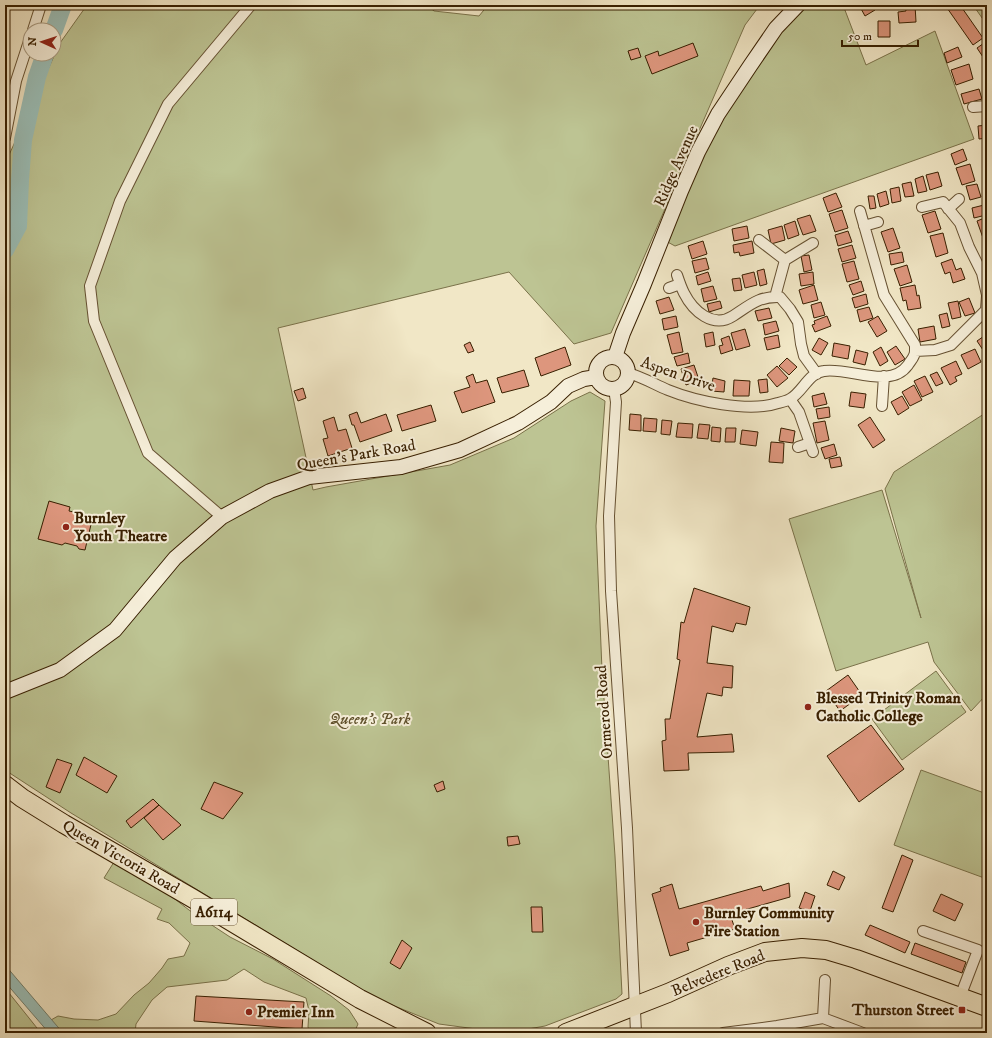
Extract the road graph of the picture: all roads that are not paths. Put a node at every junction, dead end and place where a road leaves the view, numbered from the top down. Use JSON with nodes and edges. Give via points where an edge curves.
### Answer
{"nodes":[{"id":1,"x":41,"y":5,"type":"edge"},
{"id":2,"x":251,"y":5,"type":"edge"},
{"id":3,"x":798,"y":5,"type":"edge"},
{"id":4,"x":36,"y":22,"type":"edge"},
{"id":5,"x":22,"y":62,"type":"edge"},
{"id":6,"x":987,"y":106,"type":"edge"},
{"id":7,"x":973,"y":107,"type":"dead end"},
{"id":8,"x":5,"y":138,"type":"edge"},
{"id":9,"x":959,"y":199,"type":"dead end"},
{"id":10,"x":945,"y":205,"type":"junction"},
{"id":11,"x":922,"y":207,"type":"dead end"},
{"id":12,"x":860,"y":211,"type":"dead end"},
{"id":13,"x":878,"y":222,"type":"dead end"},
{"id":14,"x":864,"y":226,"type":"junction"},
{"id":15,"x":759,"y":240,"type":"dead end"},
{"id":16,"x":813,"y":243,"type":"dead end"},
{"id":17,"x":784,"y":260,"type":"junction"},
{"id":18,"x":669,"y":288,"type":"dead end"},
{"id":19,"x":987,"y":295,"type":"edge"},
{"id":20,"x":775,"y":297,"type":"junction"},
{"id":21,"x":987,"y":307,"type":"edge"},
{"id":22,"x":915,"y":351,"type":"junction"},
{"id":23,"x":615,"y":357,"type":"junction"},
{"id":24,"x":628,"y":373,"type":"junction"},
{"id":25,"x":817,"y":374,"type":"junction"},
{"id":26,"x":884,"y":376,"type":"junction"},
{"id":27,"x":596,"y":377,"type":"junction"},
{"id":28,"x":614,"y":389,"type":"junction"},
{"id":29,"x":790,"y":399,"type":"junction"},
{"id":30,"x":882,"y":406,"type":"dead end"},
{"id":31,"x":798,"y":447,"type":"dead end"},
{"id":32,"x":222,"y":517,"type":"junction"},
{"id":33,"x":5,"y":692,"type":"edge"},
{"id":34,"x":5,"y":785,"type":"edge"},
{"id":35,"x":923,"y":932,"type":"dead end"},
{"id":36,"x":825,"y":980,"type":"dead end"},
{"id":37,"x":960,"y":997,"type":"junction"},
{"id":38,"x":635,"y":1006,"type":"junction"},
{"id":39,"x":987,"y":1007,"type":"edge"},
{"id":40,"x":823,"y":1018,"type":"junction"},
{"id":41,"x":777,"y":1030,"type":"edge"},
{"id":42,"x":427,"y":1033,"type":"edge"},
{"id":43,"x":566,"y":1033,"type":"edge"},
{"id":44,"x":636,"y":1033,"type":"edge"},
{"id":45,"x":723,"y":1033,"type":"edge"},
{"id":46,"x":863,"y":1033,"type":"edge"}],
"edges":[{"from":1,"to":4,"type":"street"},
{"from":2,"to":32,"type":"street","via":[[168,104],[120,201],[90,286],[94,321],[148,453]]},
{"from":3,"to":23,"type":"street","name":"Ridge Avenue","via":[[776,28],[718,114],[681,191]]},
{"from":5,"to":8,"type":"street"},
{"from":6,"to":7,"type":"street"},
{"from":9,"to":10,"type":"street"},
{"from":10,"to":11,"type":"street"},
{"from":10,"to":19,"type":"street","via":[[960,223],[982,273]]},
{"from":12,"to":14,"type":"street"},
{"from":13,"to":14,"type":"street"},
{"from":14,"to":22,"type":"street","via":[[884,295],[915,345]]},
{"from":15,"to":17,"type":"street"},
{"from":16,"to":17,"type":"street"},
{"from":17,"to":20,"type":"street"},
{"from":18,"to":20,"type":"street","via":[[679,279],[684,293],[697,310],[711,320],[732,317],[754,301]]},
{"from":19,"to":21,"type":"street"},
{"from":20,"to":25,"type":"street","via":[[780,297],[798,322],[804,356]]},
{"from":21,"to":22,"type":"street","via":[[951,345],[935,350]]},
{"from":22,"to":26,"type":"street","via":[[915,356],[905,369],[894,376]]},
{"from":23,"to":24,"type":"street","via":[[625,363]]},
{"from":23,"to":27,"type":"street","via":[[605,358],[600,362]]},
{"from":24,"to":28,"type":"street","via":[[626,382]]},
{"from":24,"to":29,"type":"street","name":"Aspen Drive","via":[[669,390],[710,402],[764,406]]},
{"from":25,"to":26,"type":"street","via":[[839,370],[873,377]]},
{"from":25,"to":29,"type":"street","name":"Aspen Drive"},
{"from":26,"to":30,"type":"street"},
{"from":27,"to":28,"type":"street","via":[[605,388]]},
{"from":27,"to":32,"type":"street","name":"Queen's Park Road","via":[[568,386],[551,402],[518,423],[460,450],[402,467],[308,477],[270,491]]},
{"from":28,"to":38,"type":"street","name":"Ormerod Road","via":[[616,402],[609,516],[610,592],[627,828]]},
{"from":29,"to":31,"type":"street","via":[[799,412],[812,448]]},
{"from":32,"to":33,"type":"street","name":"Queen's Park Road","via":[[175,558],[115,630],[60,670]]},
{"from":34,"to":42,"type":"highway","name":"Queen Victoria Road","number":"A6114","via":[[64,824],[353,996]]},
{"from":35,"to":37,"type":"street","via":[[978,950]]},
{"from":36,"to":40,"type":"street"},
{"from":37,"to":38,"type":"highway","name":"Belvedere Road","via":[[856,959],[826,950],[802,948],[765,952]]},
{"from":37,"to":39,"type":"highway","name":"Belvedere Road"},
{"from":38,"to":43,"type":"highway","name":"Belvedere Road"},
{"from":38,"to":44,"type":"street","name":"Ormerod Road"},
{"from":40,"to":41,"type":"street"},
{"from":40,"to":46,"type":"street"},
{"from":41,"to":45,"type":"street"}]}
